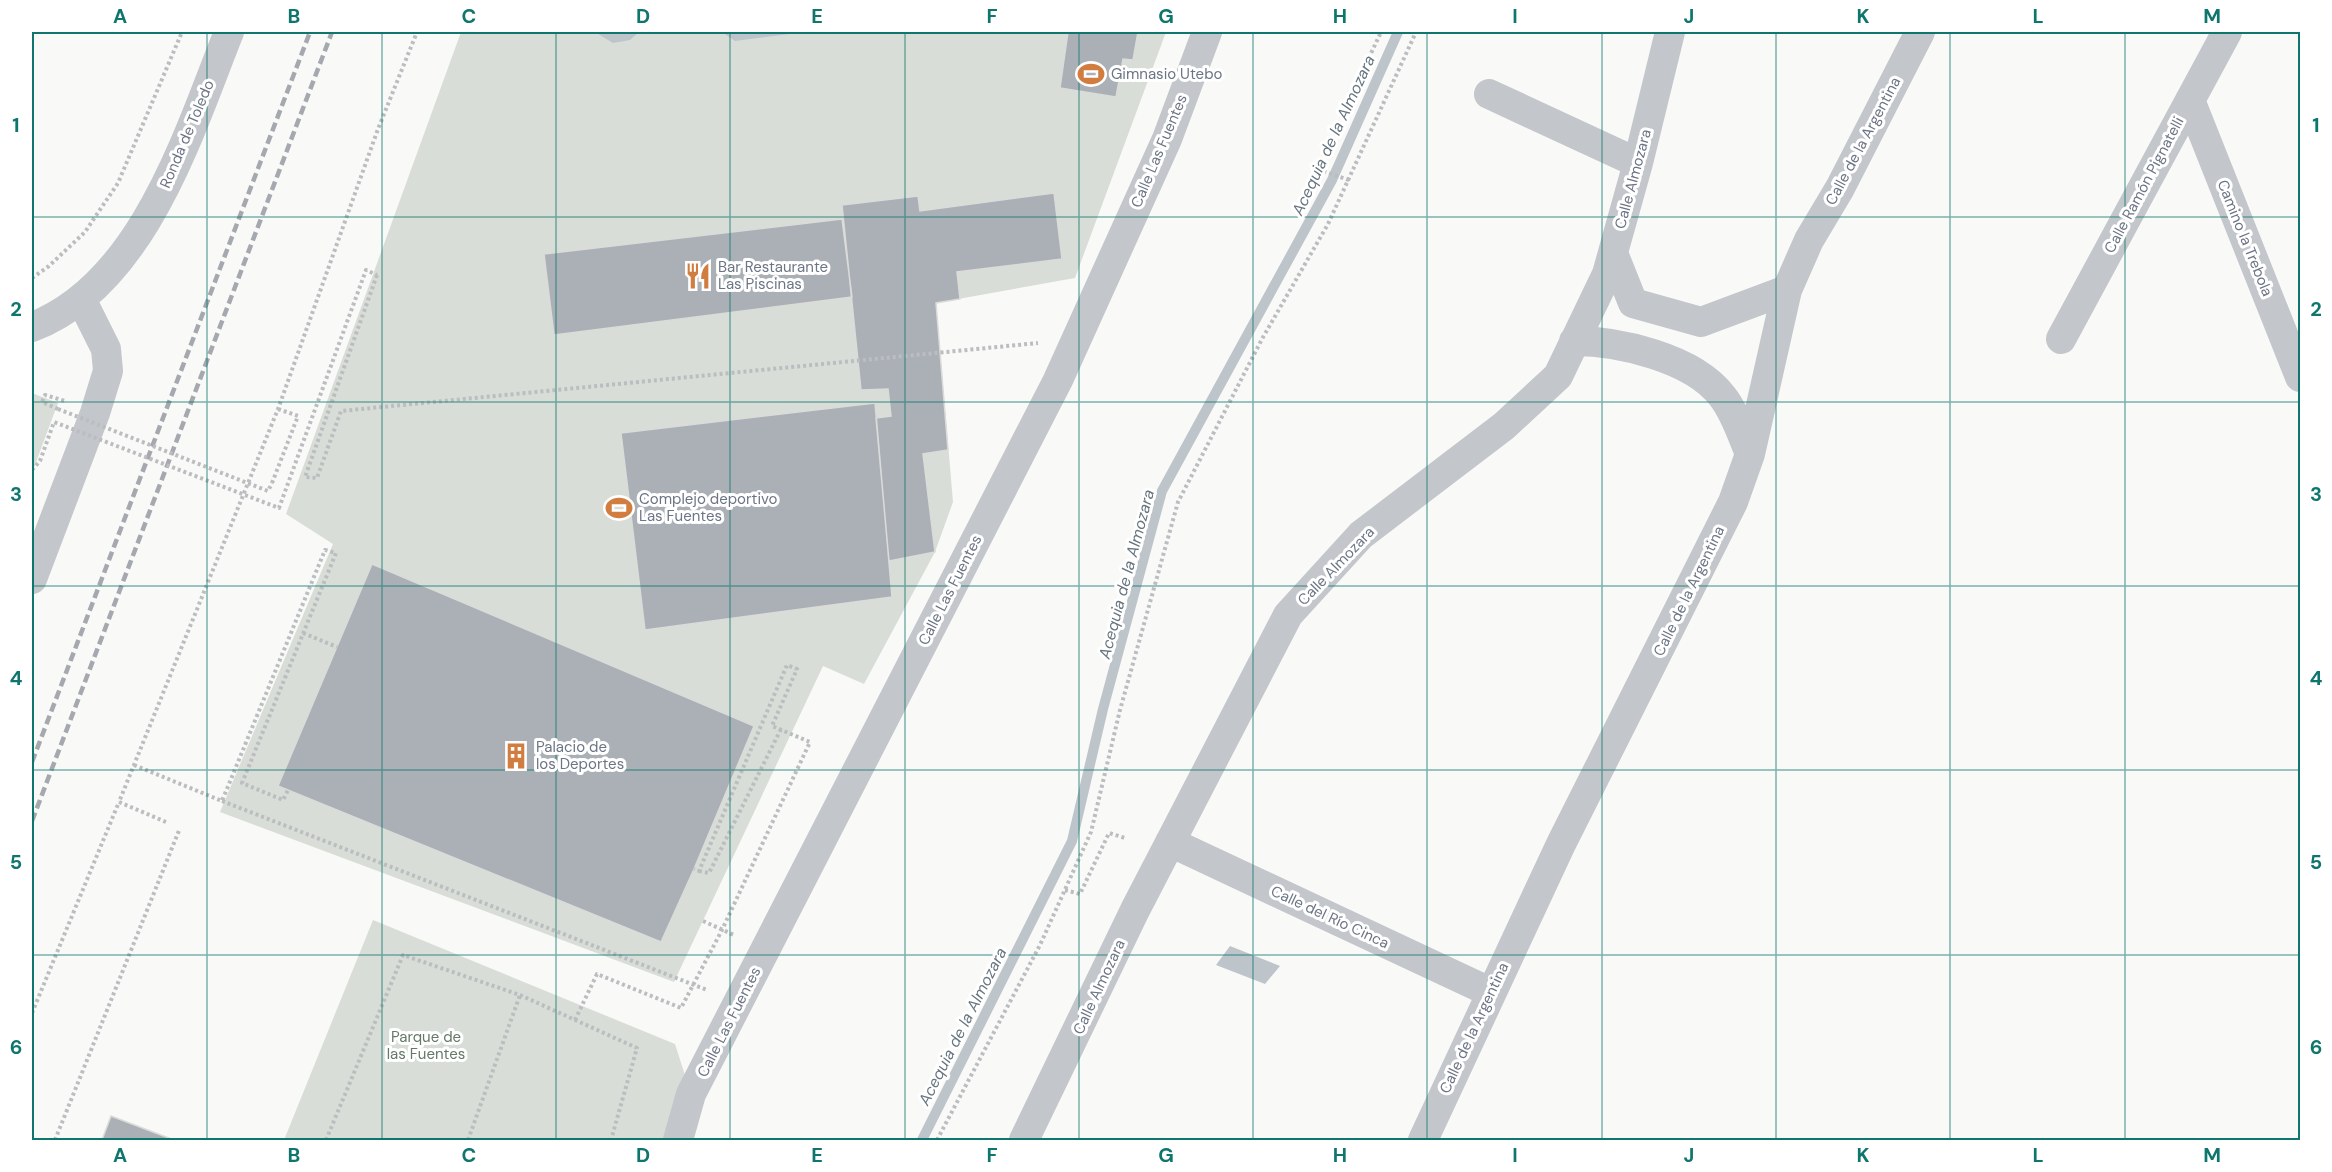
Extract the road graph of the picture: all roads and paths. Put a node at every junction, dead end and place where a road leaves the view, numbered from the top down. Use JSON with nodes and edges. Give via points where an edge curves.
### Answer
{"nodes":[{"id":1,"x":182,"y":32,"type":"edge"},
{"id":2,"x":229,"y":32,"type":"edge"},
{"id":3,"x":417,"y":32,"type":"edge"},
{"id":4,"x":1207,"y":32,"type":"edge"},
{"id":5,"x":1382,"y":32,"type":"edge"},
{"id":6,"x":1416,"y":32,"type":"edge"},
{"id":7,"x":1670,"y":32,"type":"edge"},
{"id":8,"x":1920,"y":32,"type":"edge"},
{"id":9,"x":2227,"y":32,"type":"edge"},
{"id":10,"x":1489,"y":94,"type":"dead end"},
{"id":11,"x":2190,"y":100,"type":"junction"},
{"id":12,"x":1638,"y":163,"type":"junction"},
{"id":13,"x":1349,"y":180,"type":"junction"},
{"id":14,"x":1613,"y":253,"type":"junction"},
{"id":15,"x":32,"y":278,"type":"edge"},
{"id":16,"x":1787,"y":290,"type":"junction"},
{"id":17,"x":81,"y":299,"type":"junction"},
{"id":18,"x":32,"y":327,"type":"edge"},
{"id":19,"x":1076,"y":338,"type":"junction"},
{"id":20,"x":2061,"y":339,"type":"dead end"},
{"id":21,"x":1574,"y":341,"type":"junction"},
{"id":22,"x":2301,"y":377,"type":"edge"},
{"id":23,"x":66,"y":401,"type":"dead end"},
{"id":24,"x":278,"y":409,"type":"junction"},
{"id":25,"x":1750,"y":454,"type":"junction"},
{"id":26,"x":32,"y":470,"type":"edge"},
{"id":27,"x":32,"y":579,"type":"edge"},
{"id":28,"x":303,"y":633,"type":"junction"},
{"id":29,"x":337,"y":647,"type":"dead end"},
{"id":30,"x":781,"y":729,"type":"junction"},
{"id":31,"x":134,"y":765,"type":"junction"},
{"id":32,"x":288,"y":790,"type":"dead end"},
{"id":33,"x":222,"y":801,"type":"junction"},
{"id":34,"x":119,"y":802,"type":"junction"},
{"id":35,"x":166,"y":822,"type":"dead end"},
{"id":36,"x":180,"y":828,"type":"dead end"},
{"id":37,"x":1125,"y":838,"type":"dead end"},
{"id":38,"x":1170,"y":843,"type":"junction"},
{"id":39,"x":1065,"y":890,"type":"junction"},
{"id":40,"x":703,"y":921,"type":"dead end"},
{"id":41,"x":722,"y":930,"type":"junction"},
{"id":42,"x":740,"y":938,"type":"dead end"},
{"id":43,"x":693,"y":983,"type":"junction"},
{"id":44,"x":712,"y":992,"type":"dead end"},
{"id":45,"x":1490,"y":992,"type":"junction"},
{"id":46,"x":520,"y":995,"type":"junction"},
{"id":47,"x":32,"y":1013,"type":"edge"},
{"id":48,"x":575,"y":1020,"type":"junction"},
{"id":49,"x":55,"y":1140,"type":"edge"},
{"id":50,"x":326,"y":1140,"type":"edge"},
{"id":51,"x":468,"y":1140,"type":"edge"},
{"id":52,"x":611,"y":1140,"type":"edge"},
{"id":53,"x":678,"y":1140,"type":"edge"},
{"id":54,"x":937,"y":1140,"type":"edge"},
{"id":55,"x":1024,"y":1140,"type":"edge"},
{"id":56,"x":1423,"y":1140,"type":"edge"}],
"edges":[{"from":1,"to":15,"type":"path","via":[[118,183],[85,232]]},
{"from":2,"to":17,"type":"street","name":"Ronda de Toledo","via":[[170,178],[131,245]]},
{"from":3,"to":24,"type":"path","via":[[378,129]]},
{"from":4,"to":19,"type":"street","name":"Calle Las Fuentes","via":[[1167,139]]},
{"from":5,"to":13,"type":"path","via":[[1317,169]]},
{"from":6,"to":13,"type":"path"},
{"from":7,"to":12,"type":"street","name":"Calle Almozara"},
{"from":8,"to":16,"type":"street","name":"Calle de la Argentina","via":[[1809,240]]},
{"from":9,"to":11,"type":"street","name":"Calle Ramón Pignatelli"},
{"from":10,"to":12,"type":"street"},
{"from":11,"to":20,"type":"street","name":"Calle Ramón Pignatelli"},
{"from":11,"to":22,"type":"street","name":"Camino la Trebola"},
{"from":12,"to":14,"type":"street","name":"Calle Almozara"},
{"from":13,"to":39,"type":"path","via":[[1178,502],[1119,710],[1092,832]]},
{"from":14,"to":16,"type":"street","via":[[1633,303],[1701,322]]},
{"from":14,"to":21,"type":"street","name":"Calle Almozara","via":[[1607,274]]},
{"from":16,"to":25,"type":"street","name":"Calle de la Argentina"},
{"from":17,"to":18,"type":"street","name":"Ronda de Toledo"},
{"from":17,"to":27,"type":"street","via":[[106,349],[108,370]]},
{"from":19,"to":26,"type":"path","bridge":true,"via":[[341,411],[317,478],[305,477],[377,275],[366,270],[279,508],[54,422],[40,461]]},
{"from":19,"to":53,"type":"street","name":"Calle Las Fuentes","via":[[691,1094]]},
{"from":21,"to":25,"type":"street","via":[[1634,349],[1692,372],[1722,396]]},
{"from":21,"to":38,"type":"street","name":"Calle Almozara","via":[[1558,376],[1504,426],[1361,535],[1288,615]]},
{"from":23,"to":24,"type":"path","bridge":true,"via":[[45,394],[42,402],[268,491],[298,416]]},
{"from":24,"to":31,"type":"path"},
{"from":25,"to":45,"type":"street","name":"Calle de la Argentina","via":[[1733,502]]},
{"from":28,"to":29,"type":"path"},
{"from":28,"to":32,"type":"path","via":[[242,783],[283,800]]},
{"from":28,"to":33,"type":"path","via":[[336,553],[325,550]]},
{"from":30,"to":30,"type":"path","via":[[772,726],[797,669],[786,665],[697,870],[709,873]]},
{"from":30,"to":41,"type":"path","via":[[810,742]]},
{"from":31,"to":33,"type":"path"},
{"from":31,"to":34,"type":"path"},
{"from":33,"to":43,"type":"path"},
{"from":34,"to":35,"type":"path"},
{"from":34,"to":47,"type":"path"},
{"from":36,"to":49,"type":"path"},
{"from":37,"to":39,"type":"path","via":[[1109,833],[1080,894]]},
{"from":38,"to":45,"type":"street","name":"Calle del Río Cinca"},
{"from":38,"to":55,"type":"street","name":"Calle Almozara"},
{"from":39,"to":54,"type":"path"},
{"from":40,"to":41,"type":"path"},
{"from":41,"to":42,"type":"path"},
{"from":41,"to":43,"type":"path"},
{"from":43,"to":44,"type":"path"},
{"from":43,"to":48,"type":"path","via":[[681,1008],[597,974]]},
{"from":45,"to":56,"type":"street","name":"Calle de la Argentina"},
{"from":46,"to":48,"type":"path"},
{"from":46,"to":50,"type":"path","via":[[404,955]]},
{"from":46,"to":51,"type":"path"},
{"from":48,"to":52,"type":"path","via":[[637,1048]]}]}
